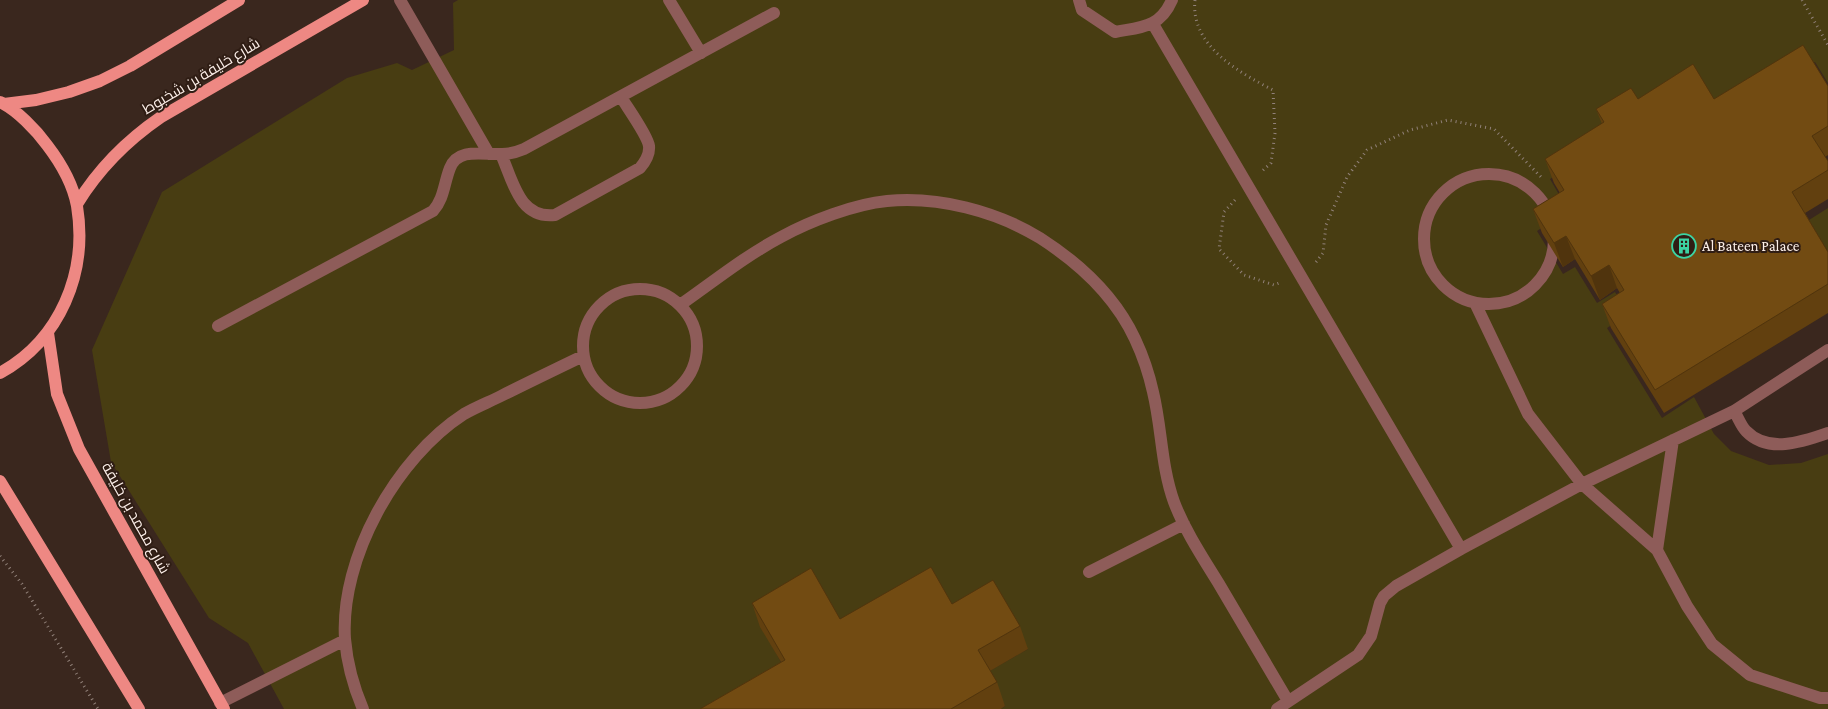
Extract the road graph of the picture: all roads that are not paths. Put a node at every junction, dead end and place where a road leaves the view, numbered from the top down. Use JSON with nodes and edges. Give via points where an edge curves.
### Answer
{"nodes":[{"id":1,"x":239,"y":0,"type":"edge"},
{"id":2,"x":363,"y":0,"type":"edge"},
{"id":3,"x":400,"y":0,"type":"edge"},
{"id":4,"x":669,"y":0,"type":"edge"},
{"id":5,"x":1079,"y":0,"type":"edge"},
{"id":6,"x":1172,"y":0,"type":"edge"},
{"id":7,"x":774,"y":13,"type":"dead end"},
{"id":8,"x":1153,"y":24,"type":"junction"},
{"id":9,"x":701,"y":53,"type":"junction"},
{"id":10,"x":621,"y":97,"type":"junction"},
{"id":11,"x":2,"y":103,"type":"edge"},
{"id":12,"x":495,"y":154,"type":"junction"},
{"id":13,"x":77,"y":204,"type":"junction"},
{"id":14,"x":680,"y":305,"type":"junction"},
{"id":15,"x":1476,"y":305,"type":"junction"},
{"id":16,"x":218,"y":326,"type":"dead end"},
{"id":17,"x":48,"y":333,"type":"junction"},
{"id":18,"x":1828,"y":350,"type":"edge"},
{"id":19,"x":583,"y":356,"type":"junction"},
{"id":20,"x":0,"y":373,"type":"edge"},
{"id":21,"x":1734,"y":411,"type":"junction"},
{"id":22,"x":1828,"y":433,"type":"edge"},
{"id":23,"x":1673,"y":440,"type":"junction"},
{"id":24,"x":0,"y":481,"type":"edge"},
{"id":25,"x":1582,"y":484,"type":"junction"},
{"id":26,"x":1184,"y":524,"type":"junction"},
{"id":27,"x":1461,"y":549,"type":"junction"},
{"id":28,"x":1656,"y":550,"type":"junction"},
{"id":29,"x":1089,"y":572,"type":"dead end"},
{"id":30,"x":346,"y":640,"type":"junction"},
{"id":31,"x":1828,"y":698,"type":"edge"},
{"id":32,"x":1288,"y":701,"type":"junction"},
{"id":33,"x":222,"y":706,"type":"edge"},
{"id":34,"x":139,"y":709,"type":"edge"},
{"id":35,"x":363,"y":709,"type":"edge"},
{"id":36,"x":1277,"y":709,"type":"edge"}],
"edges":[{"from":1,"to":11,"type":"main road","via":[[100,81],[44,98]]},
{"from":2,"to":13,"type":"main road","name":"شارع خليفة بن شخبوط","via":[[141,131],[105,164]]},
{"from":3,"to":12,"type":"lane"},
{"from":4,"to":9,"type":"lane"},
{"from":5,"to":8,"type":"lane","via":[[1082,10],[1115,32]]},
{"from":6,"to":8,"type":"lane"},
{"from":7,"to":9,"type":"lane"},
{"from":8,"to":27,"type":"lane"},
{"from":9,"to":10,"type":"lane"},
{"from":10,"to":12,"type":"lane","via":[[524,149]]},
{"from":10,"to":12,"type":"lane","via":[[648,142],[645,162],[640,168],[555,215],[537,214],[522,203]]},
{"from":11,"to":13,"type":"main road","via":[[37,130],[62,164]]},
{"from":12,"to":16,"type":"lane","via":[[464,155],[453,163],[442,198],[433,211]]},
{"from":13,"to":17,"type":"main road","via":[[80,249],[70,294]]},
{"from":14,"to":19,"type":"lane","via":[[656,291],[627,290],[614,295],[592,314],[586,327]]},
{"from":14,"to":19,"type":"lane","via":[[695,330],[696,359],[683,384],[660,401],[631,404],[617,400],[594,382]]},
{"from":14,"to":26,"type":"lane","via":[[782,236],[850,209],[886,201],[916,201],[976,210],[1005,220],[1049,244],[1080,267],[1119,311],[1146,364],[1167,481]]},
{"from":15,"to":15,"type":"lane","via":[[1443,288],[1424,255],[1426,217],[1448,186],[1483,172],[1520,179],[1547,205],[1556,242],[1543,278],[1514,301]]},
{"from":15,"to":25,"type":"lane","via":[[1528,414]]},
{"from":17,"to":20,"type":"main road","via":[[17,364]]},
{"from":17,"to":33,"type":"main road","name":"شارع محمد بن خليفة","via":[[57,394],[79,449]]},
{"from":18,"to":21,"type":"lane"},
{"from":19,"to":30,"type":"lane","via":[[465,413],[419,453],[383,502],[359,554],[346,611]]},
{"from":21,"to":22,"type":"lane","via":[[1746,431],[1762,443],[1796,444]]},
{"from":21,"to":23,"type":"lane"},
{"from":23,"to":25,"type":"lane"},
{"from":23,"to":28,"type":"lane"},
{"from":24,"to":34,"type":"main road"},
{"from":25,"to":27,"type":"lane"},
{"from":25,"to":28,"type":"lane"},
{"from":26,"to":29,"type":"lane"},
{"from":26,"to":32,"type":"lane"},
{"from":27,"to":32,"type":"lane","via":[[1390,590],[1380,603],[1368,643],[1358,655]]},
{"from":28,"to":31,"type":"lane","via":[[1712,644],[1750,675]]},
{"from":30,"to":33,"type":"lane"},
{"from":30,"to":35,"type":"lane","via":[[351,671]]},
{"from":32,"to":36,"type":"lane"}]}
